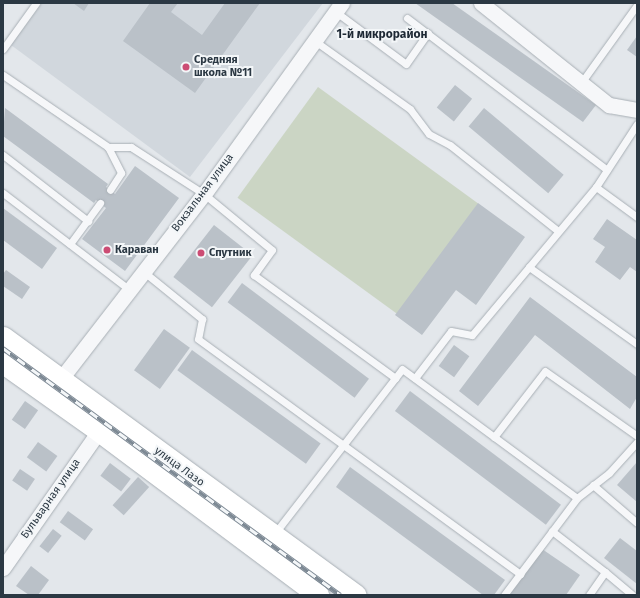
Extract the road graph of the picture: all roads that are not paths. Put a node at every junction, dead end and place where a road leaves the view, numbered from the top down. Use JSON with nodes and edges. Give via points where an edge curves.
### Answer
{"nodes":[{"id":1,"x":36,"y":3,"type":"edge"},
{"id":2,"x":481,"y":3,"type":"edge"},
{"id":3,"x":637,"y":5,"type":"edge"},
{"id":4,"x":339,"y":7,"type":"edge"},
{"id":5,"x":407,"y":18,"type":"dead end"},
{"id":6,"x":428,"y":33,"type":"junction"},
{"id":7,"x":315,"y":41,"type":"junction"},
{"id":8,"x":3,"y":49,"type":"edge"},
{"id":9,"x":3,"y":75,"type":"edge"},
{"id":10,"x":581,"y":84,"type":"junction"},
{"id":11,"x":637,"y":110,"type":"edge"},
{"id":12,"x":637,"y":124,"type":"edge"},
{"id":13,"x":108,"y":147,"type":"junction"},
{"id":14,"x":3,"y":155,"type":"edge"},
{"id":15,"x":607,"y":170,"type":"junction"},
{"id":16,"x":596,"y":187,"type":"junction"},
{"id":17,"x":110,"y":190,"type":"dead end"},
{"id":18,"x":3,"y":193,"type":"edge"},
{"id":19,"x":204,"y":194,"type":"junction"},
{"id":20,"x":100,"y":203,"type":"dead end"},
{"id":21,"x":637,"y":217,"type":"edge"},
{"id":22,"x":88,"y":221,"type":"junction"},
{"id":23,"x":558,"y":231,"type":"junction"},
{"id":24,"x":70,"y":244,"type":"junction"},
{"id":25,"x":529,"y":267,"type":"junction"},
{"id":26,"x":144,"y":272,"type":"junction"},
{"id":27,"x":130,"y":290,"type":"junction"},
{"id":28,"x":3,"y":338,"type":"edge"},
{"id":29,"x":637,"y":344,"type":"edge"},
{"id":30,"x":3,"y":363,"type":"edge"},
{"id":31,"x":395,"y":378,"type":"junction"},
{"id":32,"x":415,"y":378,"type":"junction"},
{"id":33,"x":60,"y":380,"type":"junction"},
{"id":34,"x":99,"y":431,"type":"junction"},
{"id":35,"x":637,"y":436,"type":"edge"},
{"id":36,"x":494,"y":437,"type":"junction"},
{"id":37,"x":637,"y":442,"type":"edge"},
{"id":38,"x":343,"y":445,"type":"junction"},
{"id":39,"x":593,"y":485,"type":"junction"},
{"id":40,"x":577,"y":498,"type":"junction"},
{"id":41,"x":637,"y":523,"type":"edge"},
{"id":42,"x":552,"y":531,"type":"junction"},
{"id":43,"x":274,"y":535,"type":"junction"},
{"id":44,"x":3,"y":568,"type":"edge"},
{"id":45,"x":605,"y":572,"type":"junction"},
{"id":46,"x":520,"y":574,"type":"junction"},
{"id":47,"x":318,"y":595,"type":"edge"},
{"id":48,"x":356,"y":595,"type":"edge"},
{"id":49,"x":504,"y":595,"type":"edge"},
{"id":50,"x":590,"y":595,"type":"edge"},
{"id":51,"x":632,"y":595,"type":"edge"}],
"edges":[{"from":1,"to":8,"type":"lane"},
{"from":2,"to":10,"type":"street"},
{"from":3,"to":10,"type":"lane"},
{"from":4,"to":6,"type":"lane","via":[[406,64]]},
{"from":4,"to":7,"type":"street","name":"Вокзальная улица"},
{"from":5,"to":6,"type":"lane"},
{"from":6,"to":15,"type":"lane"},
{"from":7,"to":19,"type":"street","name":"Вокзальная улица"},
{"from":7,"to":23,"type":"lane","via":[[410,109],[429,134],[450,145]]},
{"from":9,"to":13,"type":"lane"},
{"from":10,"to":11,"type":"street","via":[[609,105]]},
{"from":12,"to":15,"type":"lane"},
{"from":13,"to":17,"type":"lane","via":[[121,173]]},
{"from":13,"to":19,"type":"lane","via":[[131,147]]},
{"from":14,"to":22,"type":"lane"},
{"from":15,"to":16,"type":"lane"},
{"from":16,"to":21,"type":"lane"},
{"from":16,"to":23,"type":"lane"},
{"from":18,"to":24,"type":"lane"},
{"from":19,"to":26,"type":"street","name":"Вокзальная улица"},
{"from":19,"to":31,"type":"lane","via":[[272,250],[254,275]]},
{"from":20,"to":22,"type":"lane"},
{"from":22,"to":24,"type":"lane"},
{"from":23,"to":25,"type":"lane"},
{"from":24,"to":27,"type":"lane"},
{"from":25,"to":29,"type":"lane"},
{"from":25,"to":32,"type":"lane","via":[[472,335],[451,331]]},
{"from":26,"to":27,"type":"street","name":"Вокзальная улица"},
{"from":26,"to":38,"type":"lane","via":[[202,318],[198,339]]},
{"from":27,"to":33,"type":"street","name":"Вокзальная улица"},
{"from":28,"to":33,"type":"main road","name":"улица Лазо"},
{"from":30,"to":34,"type":"main road","name":"улица Лазо"},
{"from":31,"to":32,"type":"lane","via":[[402,369]]},
{"from":31,"to":38,"type":"lane"},
{"from":32,"to":36,"type":"lane"},
{"from":33,"to":43,"type":"main road","name":"улица Лазо"},
{"from":34,"to":44,"type":"street","name":"Бульварная улица"},
{"from":34,"to":47,"type":"main road","name":"улица Лазо"},
{"from":35,"to":36,"type":"lane","via":[[545,371]]},
{"from":36,"to":40,"type":"lane"},
{"from":37,"to":39,"type":"lane","via":[[609,473]]},
{"from":38,"to":43,"type":"lane"},
{"from":38,"to":46,"type":"lane"},
{"from":39,"to":40,"type":"lane"},
{"from":39,"to":41,"type":"lane"},
{"from":40,"to":42,"type":"lane"},
{"from":42,"to":45,"type":"lane"},
{"from":42,"to":46,"type":"lane"},
{"from":43,"to":48,"type":"main road","name":"улица Лазо"},
{"from":45,"to":50,"type":"lane"},
{"from":45,"to":51,"type":"lane"},
{"from":46,"to":49,"type":"lane"}]}
